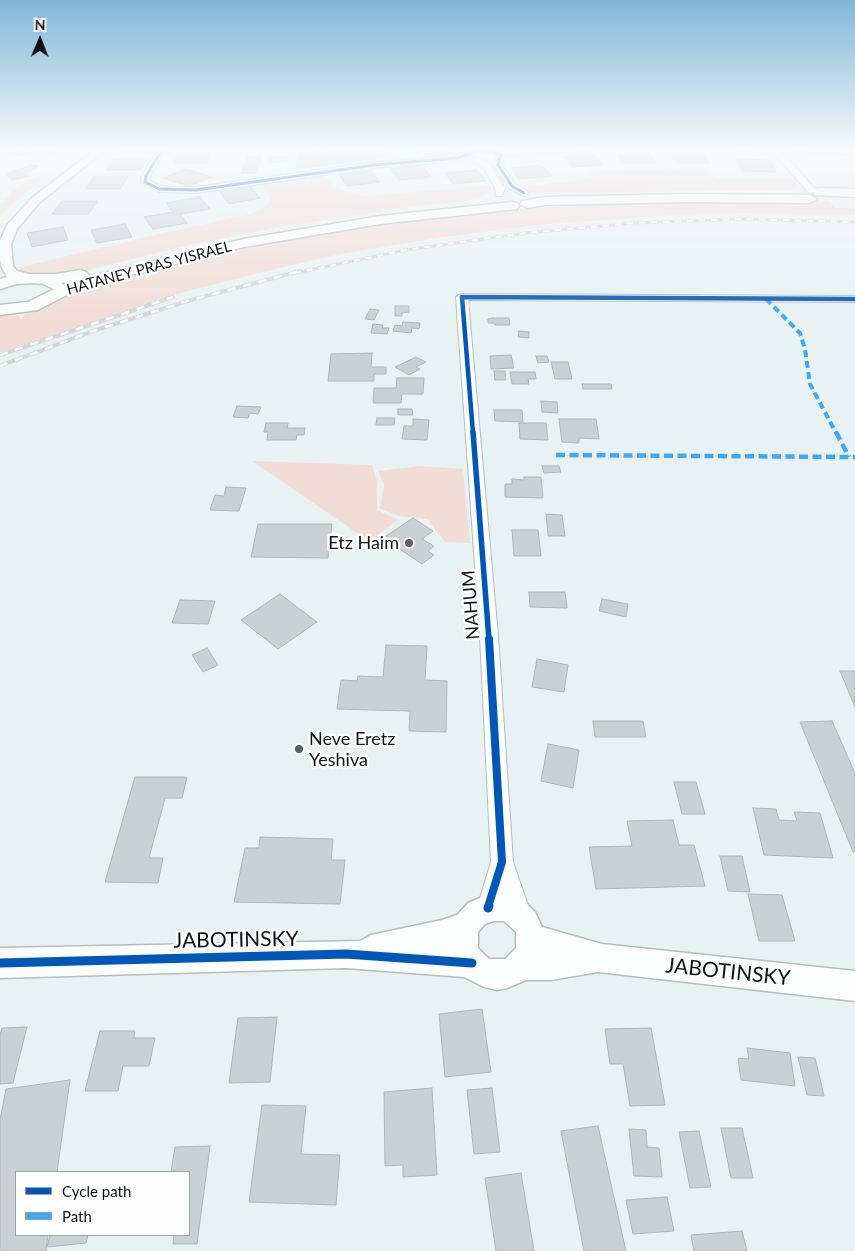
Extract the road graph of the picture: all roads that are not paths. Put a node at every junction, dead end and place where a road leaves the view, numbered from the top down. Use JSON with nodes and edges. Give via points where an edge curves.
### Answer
{"nodes":[{"id":1,"x":20,"y":206,"type":"edge"},
{"id":2,"x":30,"y":206,"type":"edge"},
{"id":3,"x":439,"y":206,"type":"edge"},
{"id":4,"x":508,"y":206,"type":"edge"},
{"id":5,"x":0,"y":230,"type":"edge"},
{"id":6,"x":34,"y":278,"type":"junction"},
{"id":7,"x":0,"y":284,"type":"edge"},
{"id":8,"x":54,"y":294,"type":"junction"},
{"id":9,"x":855,"y":299,"type":"edge"},
{"id":10,"x":1,"y":310,"type":"edge"},
{"id":11,"x":502,"y":862,"type":"junction"},
{"id":12,"x":488,"y":908,"type":"junction"},
{"id":13,"x":466,"y":926,"type":"junction"},
{"id":14,"x":526,"y":927,"type":"junction"},
{"id":15,"x":346,"y":954,"type":"junction"},
{"id":16,"x":602,"y":959,"type":"junction"},
{"id":17,"x":0,"y":963,"type":"edge"},
{"id":18,"x":472,"y":963,"type":"junction"},
{"id":19,"x":523,"y":965,"type":"junction"},
{"id":20,"x":855,"y":986,"type":"edge"}],
"edges":[{"from":1,"to":5,"type":"street"},
{"from":2,"to":6,"type":"street","via":[[11,228],[5,244],[7,266],[16,276]]},
{"from":3,"to":6,"type":"main road","name":"HATANEY PRAS YISRAEL","via":[[280,229],[76,276]]},
{"from":4,"to":8,"type":"main road","name":"HATANEY PRAS YISRAEL","via":[[388,219],[251,242],[94,280]]},
{"from":6,"to":7,"type":"main road","name":"HATANEY PRAS YISRAEL"},
{"from":6,"to":8,"type":"main road","via":[[47,280],[56,286]]},
{"from":8,"to":10,"type":"main road","name":"HATANEY PRAS YISRAEL","via":[[32,307]]},
{"from":9,"to":11,"type":"street","name":"NAHUM","via":[[462,297],[489,636]]},
{"from":11,"to":12,"type":"street","name":"NAHUM"},
{"from":11,"to":14,"type":"street","name":"NAHUM"},
{"from":12,"to":13,"type":"street","via":[[474,914]]},
{"from":12,"to":14,"type":"street","via":[[507,909]]},
{"from":13,"to":15,"type":"street","name":"JABOTINSKY"},
{"from":13,"to":18,"type":"street","via":[[463,945]]},
{"from":14,"to":16,"type":"street","name":"JABOTINSKY","via":[[552,946]]},
{"from":14,"to":19,"type":"street","via":[[531,950]]},
{"from":15,"to":17,"type":"street","name":"JABOTINSKY"},
{"from":15,"to":18,"type":"street","name":"JABOTINSKY"},
{"from":16,"to":19,"type":"street","name":"JABOTINSKY"},
{"from":16,"to":20,"type":"street","name":"JABOTINSKY"},
{"from":18,"to":19,"type":"street","via":[[481,970],[496,974],[509,973]]}]}
